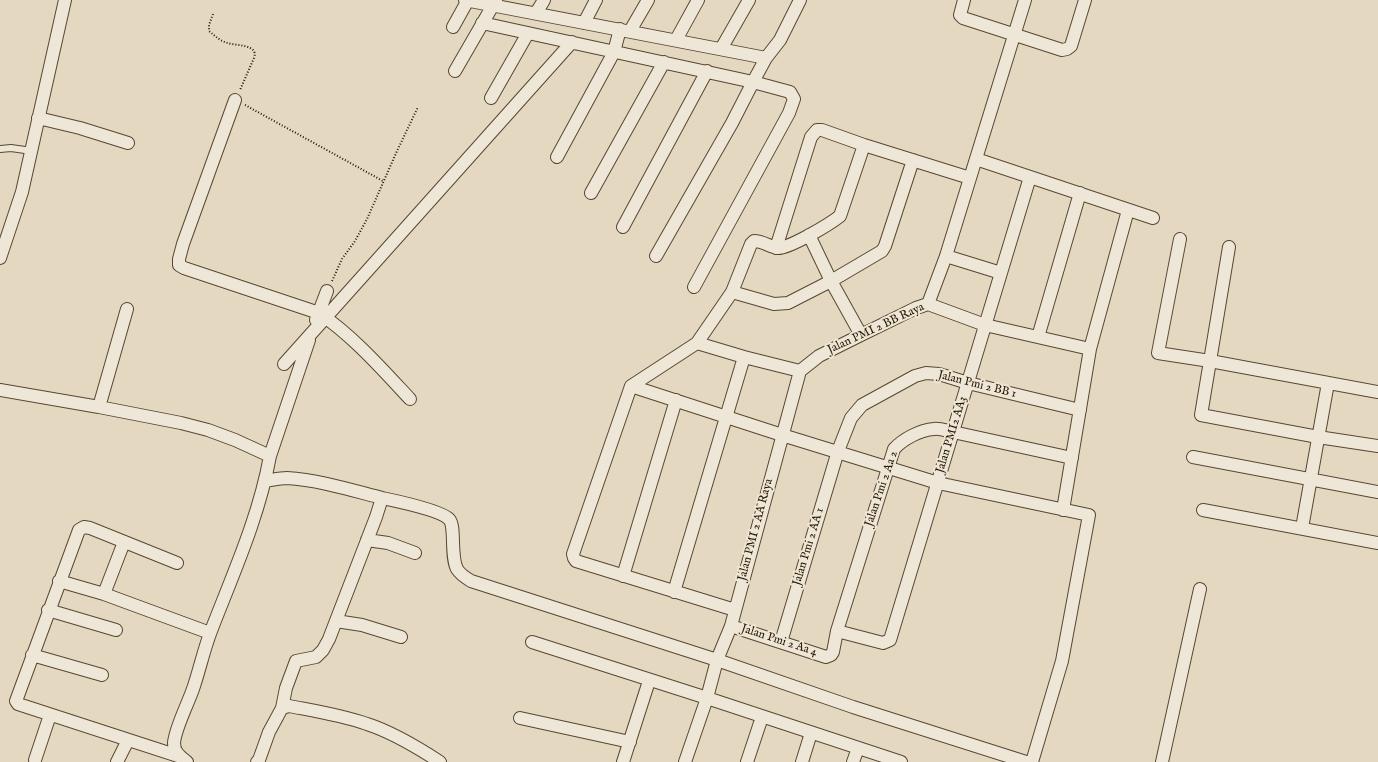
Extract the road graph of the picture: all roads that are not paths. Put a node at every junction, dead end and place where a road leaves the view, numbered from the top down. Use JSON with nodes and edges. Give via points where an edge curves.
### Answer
{"nodes":[{"id":1,"x":66,"y":0,"type":"edge"},
{"id":2,"x":467,"y":0,"type":"edge"},
{"id":3,"x":544,"y":0,"type":"edge"},
{"id":4,"x":596,"y":0,"type":"edge"},
{"id":5,"x":648,"y":0,"type":"edge"},
{"id":6,"x":698,"y":0,"type":"edge"},
{"id":7,"x":749,"y":0,"type":"edge"},
{"id":8,"x":800,"y":0,"type":"edge"},
{"id":9,"x":964,"y":0,"type":"edge"},
{"id":10,"x":1025,"y":0,"type":"edge"},
{"id":11,"x":1084,"y":0,"type":"edge"},
{"id":12,"x":494,"y":3,"type":"edge"},
{"id":13,"x":536,"y":13,"type":"junction"},
{"id":14,"x":584,"y":22,"type":"junction"},
{"id":15,"x":482,"y":23,"type":"junction"},
{"id":16,"x":453,"y":28,"type":"dead end"},
{"id":17,"x":625,"y":30,"type":"junction"},
{"id":18,"x":528,"y":33,"type":"junction"},
{"id":19,"x":1014,"y":34,"type":"junction"},
{"id":20,"x":676,"y":40,"type":"junction"},
{"id":21,"x":572,"y":42,"type":"junction"},
{"id":22,"x":722,"y":49,"type":"junction"},
{"id":23,"x":614,"y":52,"type":"junction"},
{"id":24,"x":766,"y":58,"type":"junction"},
{"id":25,"x":664,"y":62,"type":"junction"},
{"id":26,"x":454,"y":71,"type":"dead end"},
{"id":27,"x":707,"y":72,"type":"junction"},
{"id":28,"x":753,"y":82,"type":"junction"},
{"id":29,"x":491,"y":98,"type":"dead end"},
{"id":30,"x":235,"y":100,"type":"road end"},
{"id":31,"x":38,"y":118,"type":"junction"},
{"id":32,"x":128,"y":143,"type":"dead end"},
{"id":33,"x":864,"y":145,"type":"junction"},
{"id":34,"x":0,"y":149,"type":"edge"},
{"id":35,"x":32,"y":151,"type":"junction"},
{"id":36,"x":557,"y":157,"type":"dead end"},
{"id":37,"x":976,"y":158,"type":"junction"},
{"id":38,"x":913,"y":160,"type":"junction"},
{"id":39,"x":1030,"y":177,"type":"junction"},
{"id":40,"x":970,"y":178,"type":"junction"},
{"id":41,"x":591,"y":193,"type":"dead end"},
{"id":42,"x":1080,"y":193,"type":"junction"},
{"id":43,"x":1128,"y":210,"type":"junction"},
{"id":44,"x":1153,"y":218,"type":"dead end"},
{"id":45,"x":623,"y":227,"type":"dead end"},
{"id":46,"x":809,"y":235,"type":"junction"},
{"id":47,"x":1180,"y":239,"type":"dead end"},
{"id":48,"x":1229,"y":247,"type":"dead end"},
{"id":49,"x":776,"y":248,"type":"junction"},
{"id":50,"x":656,"y":256,"type":"dead end"},
{"id":51,"x":946,"y":256,"type":"junction"},
{"id":52,"x":0,"y":258,"type":"edge"},
{"id":53,"x":1001,"y":273,"type":"junction"},
{"id":54,"x":831,"y":280,"type":"junction"},
{"id":55,"x":694,"y":287,"type":"dead end"},
{"id":56,"x":327,"y":291,"type":"road end"},
{"id":57,"x":732,"y":292,"type":"junction"},
{"id":58,"x":928,"y":304,"type":"junction"},
{"id":59,"x":127,"y":309,"type":"dead end"},
{"id":60,"x":319,"y":313,"type":"junction"},
{"id":61,"x":985,"y":325,"type":"junction"},
{"id":62,"x":861,"y":335,"type":"junction"},
{"id":63,"x":1038,"y":337,"type":"junction"},
{"id":64,"x":697,"y":342,"type":"junction"},
{"id":65,"x":1090,"y":349,"type":"junction"},
{"id":66,"x":744,"y":357,"type":"junction"},
{"id":67,"x":1210,"y":361,"type":"junction"},
{"id":68,"x":284,"y":364,"type":"dead end"},
{"id":69,"x":800,"y":371,"type":"junction"},
{"id":70,"x":968,"y":383,"type":"junction"},
{"id":71,"x":1328,"y":383,"type":"junction"},
{"id":72,"x":631,"y":386,"type":"junction"},
{"id":73,"x":0,"y":390,"type":"edge"},
{"id":74,"x":1378,"y":392,"type":"edge"},
{"id":75,"x":410,"y":399,"type":"dead end"},
{"id":76,"x":676,"y":400,"type":"junction"},
{"id":77,"x":100,"y":407,"type":"junction"},
{"id":78,"x":1080,"y":410,"type":"junction"},
{"id":79,"x":726,"y":416,"type":"junction"},
{"id":80,"x":953,"y":432,"type":"junction"},
{"id":81,"x":782,"y":435,"type":"junction"},
{"id":82,"x":1318,"y":437,"type":"junction"},
{"id":83,"x":1378,"y":446,"type":"edge"},
{"id":84,"x":838,"y":451,"type":"junction"},
{"id":85,"x":270,"y":456,"type":"junction"},
{"id":86,"x":1072,"y":458,"type":"junction"},
{"id":87,"x":1193,"y":458,"type":"dead end"},
{"id":88,"x":888,"y":467,"type":"junction"},
{"id":89,"x":1310,"y":480,"type":"junction"},
{"id":90,"x":265,"y":481,"type":"junction"},
{"id":91,"x":938,"y":483,"type":"junction"},
{"id":92,"x":1378,"y":492,"type":"edge"},
{"id":93,"x":382,"y":498,"type":"junction"},
{"id":94,"x":1063,"y":510,"type":"junction"},
{"id":95,"x":1203,"y":510,"type":"dead end"},
{"id":96,"x":1302,"y":528,"type":"junction"},
{"id":97,"x":367,"y":540,"type":"junction"},
{"id":98,"x":124,"y":542,"type":"junction"},
{"id":99,"x":1378,"y":543,"type":"edge"},
{"id":100,"x":415,"y":553,"type":"dead end"},
{"id":101,"x":177,"y":563,"type":"dead end"},
{"id":102,"x":623,"y":576,"type":"junction"},
{"id":103,"x":59,"y":581,"type":"junction"},
{"id":104,"x":1200,"y":589,"type":"dead end"},
{"id":105,"x":674,"y":592,"type":"junction"},
{"id":106,"x":104,"y":594,"type":"junction"},
{"id":107,"x":48,"y":610,"type":"junction"},
{"id":108,"x":735,"y":610,"type":"junction"},
{"id":109,"x":336,"y":621,"type":"junction"},
{"id":110,"x":731,"y":626,"type":"junction"},
{"id":111,"x":116,"y":630,"type":"dead end"},
{"id":112,"x":837,"y":631,"type":"junction"},
{"id":113,"x":210,"y":633,"type":"junction"},
{"id":114,"x":401,"y":637,"type":"dead end"},
{"id":115,"x":532,"y":642,"type":"dead end"},
{"id":116,"x":781,"y":642,"type":"junction"},
{"id":117,"x":32,"y":655,"type":"junction"},
{"id":118,"x":826,"y":657,"type":"joint"},
{"id":119,"x":717,"y":660,"type":"junction"},
{"id":120,"x":102,"y":675,"type":"dead end"},
{"id":121,"x":649,"y":680,"type":"junction"},
{"id":122,"x":707,"y":698,"type":"junction"},
{"id":123,"x":282,"y":708,"type":"junction"},
{"id":124,"x":50,"y":715,"type":"junction"},
{"id":125,"x":762,"y":717,"type":"junction"},
{"id":126,"x":520,"y":718,"type":"dead end"},
{"id":127,"x":811,"y":733,"type":"junction"},
{"id":128,"x":128,"y":740,"type":"junction"},
{"id":129,"x":630,"y":742,"type":"junction"},
{"id":130,"x":858,"y":748,"type":"junction"},
{"id":131,"x":183,"y":759,"type":"edge"},
{"id":132,"x":36,"y":761,"type":"edge"},
{"id":133,"x":258,"y":761,"type":"edge"},
{"id":134,"x":117,"y":762,"type":"edge"},
{"id":135,"x":440,"y":762,"type":"edge"},
{"id":136,"x":623,"y":762,"type":"edge"},
{"id":137,"x":685,"y":762,"type":"edge"},
{"id":138,"x":747,"y":762,"type":"edge"},
{"id":139,"x":802,"y":762,"type":"edge"},
{"id":140,"x":853,"y":762,"type":"edge"},
{"id":141,"x":901,"y":762,"type":"edge"},
{"id":142,"x":1026,"y":762,"type":"edge"},
{"id":143,"x":1032,"y":762,"type":"edge"},
{"id":144,"x":1162,"y":762,"type":"edge"}],
"edges":[{"from":1,"to":31,"type":"street"},
{"from":2,"to":12,"type":"street"},
{"from":2,"to":16,"type":"street"},
{"from":3,"to":13,"type":"street"},
{"from":4,"to":14,"type":"street"},
{"from":5,"to":17,"type":"street"},
{"from":6,"to":20,"type":"street"},
{"from":7,"to":22,"type":"street"},
{"from":8,"to":24,"type":"street","via":[[780,40]]},
{"from":9,"to":19,"type":"street","via":[[960,15],[963,18]]},
{"from":10,"to":19,"type":"street"},
{"from":11,"to":19,"type":"street","via":[[1071,46],[1067,49],[1062,50]]},
{"from":12,"to":13,"type":"street"},
{"from":12,"to":15,"type":"street"},
{"from":13,"to":14,"type":"street"},
{"from":14,"to":17,"type":"street"},
{"from":15,"to":18,"type":"street"},
{"from":15,"to":26,"type":"street"},
{"from":17,"to":20,"type":"street"},
{"from":17,"to":23,"type":"street"},
{"from":18,"to":21,"type":"street"},
{"from":18,"to":29,"type":"street"},
{"from":19,"to":37,"type":"street"},
{"from":20,"to":22,"type":"street"},
{"from":21,"to":23,"type":"street"},
{"from":21,"to":68,"type":"street"},
{"from":22,"to":24,"type":"street"},
{"from":23,"to":25,"type":"street"},
{"from":23,"to":36,"type":"street"},
{"from":24,"to":28,"type":"street"},
{"from":25,"to":27,"type":"street"},
{"from":25,"to":41,"type":"street"},
{"from":27,"to":28,"type":"street"},
{"from":27,"to":45,"type":"street"},
{"from":28,"to":50,"type":"street"},
{"from":28,"to":55,"type":"street","via":[[790,92],[794,99],[789,113]]},
{"from":30,"to":60,"type":"street","via":[[183,244],[179,265]]},
{"from":31,"to":32,"type":"street"},
{"from":31,"to":35,"type":"street"},
{"from":33,"to":38,"type":"street"},
{"from":33,"to":46,"type":"street","via":[[840,216]]},
{"from":33,"to":49,"type":"street","via":[[822,130],[814,133]]},
{"from":34,"to":35,"type":"lane"},
{"from":35,"to":52,"type":"street","via":[[22,192]]},
{"from":37,"to":39,"type":"street"},
{"from":37,"to":40,"type":"street"},
{"from":38,"to":40,"type":"street"},
{"from":38,"to":54,"type":"street","via":[[882,252]]},
{"from":39,"to":42,"type":"street"},
{"from":39,"to":53,"type":"street","name":"Jalan PMI2 AA3"},
{"from":40,"to":51,"type":"street"},
{"from":42,"to":43,"type":"street"},
{"from":42,"to":63,"type":"street"},
{"from":43,"to":44,"type":"street"},
{"from":43,"to":65,"type":"street"},
{"from":46,"to":49,"type":"street","via":[[784,247]]},
{"from":46,"to":54,"type":"street"},
{"from":47,"to":67,"type":"street","via":[[1158,353]]},
{"from":48,"to":67,"type":"street"},
{"from":49,"to":57,"type":"street","via":[[754,241]]},
{"from":51,"to":53,"type":"street"},
{"from":51,"to":58,"type":"street"},
{"from":53,"to":61,"type":"street","name":"Jalan PMI2 AA3"},
{"from":54,"to":57,"type":"street","via":[[781,304]]},
{"from":54,"to":62,"type":"street"},
{"from":56,"to":60,"type":"street"},
{"from":57,"to":64,"type":"street"},
{"from":58,"to":61,"type":"street","name":"Jalan PMI 2 BB Raya"},
{"from":58,"to":62,"type":"street","name":"Jalan PMI 2 BB Raya"},
{"from":59,"to":77,"type":"street"},
{"from":60,"to":75,"type":"street","via":[[372,359]]},
{"from":60,"to":85,"type":"street"},
{"from":61,"to":63,"type":"street","name":"Jalan PMI 2 BB Raya"},
{"from":61,"to":70,"type":"street","name":"Jalan PMI2 AA3"},
{"from":62,"to":69,"type":"street","name":"Jalan PMI 2 BB Raya","via":[[819,356]]},
{"from":63,"to":65,"type":"street","name":"Jalan PMI 2 BB Raya"},
{"from":64,"to":66,"type":"street"},
{"from":64,"to":72,"type":"street"},
{"from":65,"to":78,"type":"street"},
{"from":66,"to":69,"type":"street"},
{"from":66,"to":79,"type":"street"},
{"from":67,"to":71,"type":"street"},
{"from":67,"to":82,"type":"street","via":[[1201,415]]},
{"from":69,"to":81,"type":"street"},
{"from":70,"to":78,"type":"street","name":"Jalan Pmi 2 BB 1"},
{"from":70,"to":80,"type":"street","name":"Jalan PMI2 AA3"},
{"from":70,"to":84,"type":"street","name":"Jalan Pmi 2 BB 1","via":[[939,374],[926,373],[915,376],[862,405],[852,418]]},
{"from":71,"to":74,"type":"street"},
{"from":71,"to":82,"type":"street"},
{"from":72,"to":76,"type":"street"},
{"from":72,"to":102,"type":"street","via":[[574,554],[576,561]]},
{"from":73,"to":77,"type":"street"},
{"from":76,"to":79,"type":"street"},
{"from":76,"to":102,"type":"street"},
{"from":77,"to":85,"type":"street","via":[[208,430]]},
{"from":78,"to":86,"type":"street"},
{"from":79,"to":81,"type":"street"},
{"from":79,"to":105,"type":"street"},
{"from":80,"to":86,"type":"street","name":"Jalan Pmi 2 Aa 2"},
{"from":80,"to":88,"type":"street","name":"Jalan Pmi 2 Aa 2","via":[[936,428],[926,430],[900,443],[894,449]]},
{"from":80,"to":91,"type":"street","name":"Jalan PMI2 AA3"},
{"from":81,"to":84,"type":"street"},
{"from":81,"to":108,"type":"street","name":"Jalan PMI 2 AA Raya"},
{"from":82,"to":83,"type":"street"},
{"from":82,"to":89,"type":"street"},
{"from":84,"to":88,"type":"street"},
{"from":84,"to":116,"type":"street","name":"Jalan Pmi 2 AA 1"},
{"from":85,"to":90,"type":"street"},
{"from":86,"to":94,"type":"street"},
{"from":87,"to":89,"type":"street"},
{"from":88,"to":91,"type":"street"},
{"from":88,"to":112,"type":"street","name":"Jalan Pmi 2 Aa 2"},
{"from":89,"to":92,"type":"street"},
{"from":89,"to":96,"type":"street"},
{"from":90,"to":93,"type":"street","via":[[286,478]]},
{"from":90,"to":113,"type":"street","via":[[241,554]]},
{"from":91,"to":94,"type":"street"},
{"from":91,"to":112,"type":"street","name":"Jalan PMI2 AA3","via":[[890,640],[883,643]]},
{"from":93,"to":97,"type":"street"},
{"from":93,"to":119,"type":"street","via":[[449,518],[452,523],[454,562],[458,570],[471,581]]},
{"from":94,"to":143,"type":"street","via":[[1089,515],[1062,661]]},
{"from":95,"to":96,"type":"street"},
{"from":96,"to":99,"type":"street"},
{"from":97,"to":100,"type":"street","via":[[388,543]]},
{"from":97,"to":109,"type":"street"},
{"from":98,"to":101,"type":"street"},
{"from":98,"to":103,"type":"street","via":[[90,528],[84,527],[79,530]]},
{"from":98,"to":106,"type":"street"},
{"from":102,"to":105,"type":"street"},
{"from":103,"to":106,"type":"street"},
{"from":103,"to":107,"type":"street"},
{"from":104,"to":144,"type":"street"},
{"from":105,"to":108,"type":"street"},
{"from":106,"to":113,"type":"street"},
{"from":107,"to":111,"type":"street"},
{"from":107,"to":117,"type":"street"},
{"from":108,"to":110,"type":"street","name":"Jalan PMI 2 AA Raya"},
{"from":109,"to":114,"type":"street","via":[[362,625]]},
{"from":109,"to":123,"type":"street","via":[[320,654],[296,661]]},
{"from":110,"to":116,"type":"street","name":"Jalan Pmi 2 Aa 4"},
{"from":110,"to":119,"type":"street","name":"Jalan PMI 2 AA Raya"},
{"from":112,"to":118,"type":"street","name":"Jalan Pmi 2 Aa 2","via":[[833,652]]},
{"from":113,"to":131,"type":"street","via":[[194,688],[176,734],[174,748]]},
{"from":115,"to":121,"type":"street"},
{"from":116,"to":118,"type":"street","name":"Jalan Pmi 2 Aa 4"},
{"from":117,"to":120,"type":"street"},
{"from":117,"to":124,"type":"street","via":[[16,701],[18,704]]},
{"from":119,"to":122,"type":"street","name":"Jalan PMI 2 AA Raya"},
{"from":119,"to":142,"type":"street"},
{"from":121,"to":122,"type":"street"},
{"from":121,"to":129,"type":"street"},
{"from":122,"to":125,"type":"street"},
{"from":122,"to":137,"type":"street","name":"Jalan PMI 2 AA Raya"},
{"from":123,"to":133,"type":"street"},
{"from":123,"to":135,"type":"street","via":[[289,706],[334,714],[368,724]]},
{"from":124,"to":128,"type":"street"},
{"from":124,"to":132,"type":"street"},
{"from":125,"to":127,"type":"street"},
{"from":125,"to":138,"type":"street"},
{"from":126,"to":129,"type":"street"},
{"from":127,"to":130,"type":"street"},
{"from":127,"to":139,"type":"street"},
{"from":128,"to":131,"type":"street"},
{"from":128,"to":134,"type":"street"},
{"from":129,"to":136,"type":"street"},
{"from":130,"to":140,"type":"street"},
{"from":130,"to":141,"type":"street"}]}
